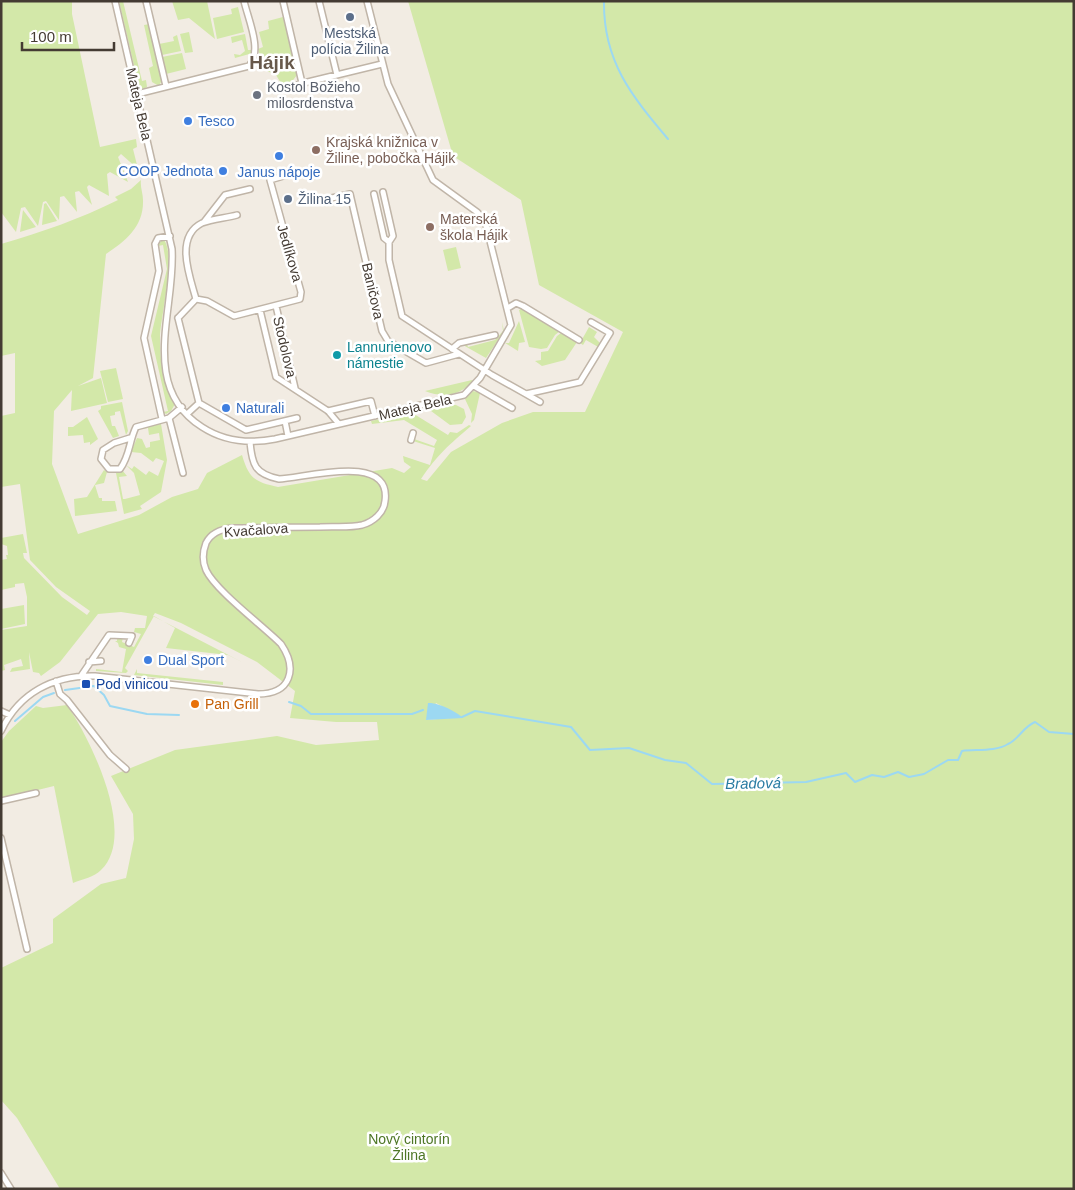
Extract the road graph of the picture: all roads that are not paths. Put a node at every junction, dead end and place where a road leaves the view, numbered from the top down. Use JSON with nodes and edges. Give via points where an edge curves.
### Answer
{"nodes":[{"id":1,"x":115,"y":1,"type":"edge"},
{"id":2,"x":146,"y":1,"type":"edge"},
{"id":3,"x":244,"y":1,"type":"edge"},
{"id":4,"x":283,"y":1,"type":"edge"},
{"id":5,"x":320,"y":1,"type":"edge"},
{"id":6,"x":367,"y":1,"type":"edge"},
{"id":7,"x":382,"y":64,"type":"junction"},
{"id":8,"x":337,"y":75,"type":"junction"},
{"id":9,"x":302,"y":83,"type":"junction"},
{"id":10,"x":166,"y":86,"type":"junction"},
{"id":11,"x":284,"y":88,"type":"dead end"},
{"id":12,"x":137,"y":94,"type":"junction"},
{"id":13,"x":290,"y":174,"type":"dead end"},
{"id":14,"x":250,"y":189,"type":"dead end"},
{"id":15,"x":383,"y":192,"type":"dead end"},
{"id":16,"x":374,"y":194,"type":"dead end"},
{"id":17,"x":318,"y":202,"type":"dead end"},
{"id":18,"x":237,"y":215,"type":"dead end"},
{"id":19,"x":204,"y":223,"type":"junction"},
{"id":20,"x":170,"y":236,"type":"junction"},
{"id":21,"x":389,"y":242,"type":"junction"},
{"id":22,"x":196,"y":300,"type":"junction"},
{"id":23,"x":276,"y":306,"type":"junction"},
{"id":24,"x":508,"y":308,"type":"junction"},
{"id":25,"x":260,"y":310,"type":"junction"},
{"id":26,"x":166,"y":317,"type":"junction"},
{"id":27,"x":178,"y":318,"type":"junction"},
{"id":28,"x":591,"y":322,"type":"dead end"},
{"id":29,"x":496,"y":335,"type":"dead end"},
{"id":30,"x":579,"y":340,"type":"dead end"},
{"id":31,"x":452,"y":349,"type":"junction"},
{"id":32,"x":459,"y":354,"type":"junction"},
{"id":33,"x":484,"y":370,"type":"junction"},
{"id":34,"x":474,"y":386,"type":"junction"},
{"id":35,"x":294,"y":388,"type":"junction"},
{"id":36,"x":526,"y":394,"type":"junction"},
{"id":37,"x":540,"y":402,"type":"dead end"},
{"id":38,"x":199,"y":403,"type":"junction"},
{"id":39,"x":182,"y":408,"type":"junction"},
{"id":40,"x":512,"y":408,"type":"dead end"},
{"id":41,"x":328,"y":411,"type":"junction"},
{"id":42,"x":187,"y":414,"type":"junction"},
{"id":43,"x":375,"y":416,"type":"junction"},
{"id":44,"x":169,"y":418,"type":"junction"},
{"id":45,"x":297,"y":418,"type":"dead end"},
{"id":46,"x":162,"y":420,"type":"junction"},
{"id":47,"x":285,"y":421,"type":"junction"},
{"id":48,"x":339,"y":424,"type":"junction"},
{"id":49,"x":413,"y":433,"type":"dead end"},
{"id":50,"x":288,"y":436,"type":"junction"},
{"id":51,"x":130,"y":438,"type":"junction"},
{"id":52,"x":411,"y":440,"type":"dead end"},
{"id":53,"x":250,"y":442,"type":"junction"},
{"id":54,"x":183,"y":473,"type":"dead end"},
{"id":55,"x":129,"y":643,"type":"dead end"},
{"id":56,"x":101,"y":661,"type":"dead end"},
{"id":57,"x":89,"y":662,"type":"junction"},
{"id":58,"x":81,"y":676,"type":"junction"},
{"id":59,"x":56,"y":681,"type":"junction"},
{"id":60,"x":1,"y":711,"type":"edge"},
{"id":61,"x":10,"y":715,"type":"junction"},
{"id":62,"x":1,"y":731,"type":"edge"},
{"id":63,"x":126,"y":769,"type":"dead end"},
{"id":64,"x":36,"y":793,"type":"dead end"},
{"id":65,"x":1,"y":801,"type":"edge"},
{"id":66,"x":1,"y":838,"type":"edge"},
{"id":67,"x":27,"y":949,"type":"dead end"},
{"id":68,"x":1,"y":1173,"type":"edge"},
{"id":69,"x":11,"y":1189,"type":"edge"}],
"edges":[{"from":1,"to":12,"type":"street","name":"Mateja Bela"},
{"from":2,"to":10,"type":"street"},
{"from":3,"to":10,"type":"street","via":[[255,49],[254,61],[243,68]]},
{"from":4,"to":9,"type":"street"},
{"from":5,"to":8,"type":"street"},
{"from":6,"to":7,"type":"street","name":"Mateja Bela"},
{"from":7,"to":8,"type":"street"},
{"from":7,"to":24,"type":"street","name":"Mateja Bela","via":[[394,101],[433,180],[485,221]]},
{"from":8,"to":9,"type":"street"},
{"from":9,"to":11,"type":"street"},
{"from":10,"to":12,"type":"street"},
{"from":12,"to":20,"type":"street","name":"Mateja Bela"},
{"from":13,"to":23,"type":"street","name":"Jedlíkova","via":[[270,180],[301,292],[300,299]]},
{"from":14,"to":19,"type":"street","via":[[225,195]]},
{"from":15,"to":21,"type":"street","name":"Baničova","via":[[393,236]]},
{"from":16,"to":21,"type":"street","name":"Baničova","via":[[384,238]]},
{"from":17,"to":32,"type":"street","name":"Baničova","via":[[350,194],[382,331],[388,341],[426,363]]},
{"from":18,"to":19,"type":"street"},
{"from":19,"to":22,"type":"street","via":[[193,232],[186,249]]},
{"from":20,"to":26,"type":"street","name":"Mateja Bela","via":[[172,270]]},
{"from":20,"to":46,"type":"street","via":[[158,238],[155,244],[159,271],[144,338]]},
{"from":21,"to":31,"type":"street","name":"Baničova","via":[[389,260],[402,316]]},
{"from":22,"to":25,"type":"street","name":"Jedlíkova","via":[[207,301],[232,316]]},
{"from":22,"to":27,"type":"street"},
{"from":23,"to":25,"type":"street","name":"Jedlíkova"},
{"from":23,"to":35,"type":"street","name":"Stodolova"},
{"from":24,"to":30,"type":"street","via":[[516,303],[523,306]]},
{"from":24,"to":33,"type":"street","name":"Mateja Bela","via":[[511,325]]},
{"from":25,"to":35,"type":"street","name":"Stodolova","via":[[276,377]]},
{"from":26,"to":27,"type":"street"},
{"from":26,"to":39,"type":"street","name":"Mateja Bela","via":[[163,340],[167,375]]},
{"from":27,"to":38,"type":"street"},
{"from":28,"to":36,"type":"street","via":[[610,333],[580,382]]},
{"from":29,"to":31,"type":"street","via":[[459,343]]},
{"from":31,"to":32,"type":"street","name":"Baničova"},
{"from":32,"to":33,"type":"street","name":"Baničova"},
{"from":33,"to":34,"type":"street","name":"Mateja Bela"},
{"from":33,"to":36,"type":"street","name":"Baničova"},
{"from":34,"to":40,"type":"street"},
{"from":34,"to":43,"type":"street","name":"Mateja Bela","via":[[457,397]]},
{"from":35,"to":41,"type":"street","name":"Stodolova"},
{"from":36,"to":37,"type":"street","name":"Baničova"},
{"from":38,"to":42,"type":"street"},
{"from":38,"to":47,"type":"street","via":[[242,429]]},
{"from":39,"to":42,"type":"street","name":"Mateja Bela"},
{"from":39,"to":44,"type":"street"},
{"from":41,"to":43,"type":"street","via":[[371,402]]},
{"from":41,"to":48,"type":"street","name":"Stodolova"},
{"from":42,"to":53,"type":"street","name":"Mateja Bela","via":[[217,435]]},
{"from":43,"to":48,"type":"street","name":"Mateja Bela"},
{"from":44,"to":46,"type":"street"},
{"from":44,"to":54,"type":"street"},
{"from":45,"to":47,"type":"street"},
{"from":46,"to":51,"type":"street","via":[[136,427]]},
{"from":47,"to":50,"type":"street"},
{"from":48,"to":50,"type":"street","name":"Mateja Bela"},
{"from":49,"to":52,"type":"street"},
{"from":50,"to":53,"type":"street","name":"Mateja Bela"},
{"from":51,"to":51,"type":"street","via":[[125,462],[120,469],[109,469],[101,459],[103,450],[114,442]]},
{"from":53,"to":58,"type":"street","name":"Kvačalova","via":[[254,465],[267,477],[285,479],[365,471],[379,480],[385,496],[380,513],[361,525],[232,528],[216,533],[208,540],[203,555],[206,570],[218,586],[284,649],[291,668],[286,682],[274,691],[258,694]]},
{"from":55,"to":57,"type":"street","via":[[132,636],[109,636]]},
{"from":56,"to":57,"type":"street"},
{"from":57,"to":58,"type":"street"},
{"from":58,"to":59,"type":"street","name":"Kvačalova"},
{"from":59,"to":61,"type":"street","name":"Kvačalova","via":[[31,693]]},
{"from":59,"to":63,"type":"street","via":[[61,696],[110,755]]},
{"from":60,"to":61,"type":"street"},
{"from":61,"to":62,"type":"street","name":"Kvačalova"},
{"from":64,"to":65,"type":"street"},
{"from":66,"to":67,"type":"street"},
{"from":68,"to":69,"type":"street"}]}
